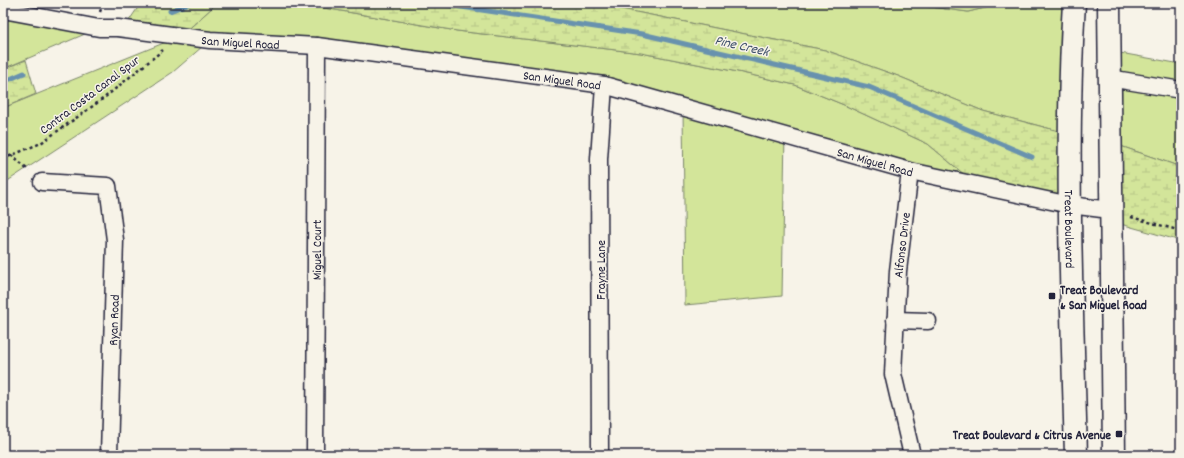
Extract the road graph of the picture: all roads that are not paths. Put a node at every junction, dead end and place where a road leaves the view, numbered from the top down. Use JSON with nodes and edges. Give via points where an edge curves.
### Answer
{"nodes":[{"id":1,"x":1074,"y":3,"type":"edge"},
{"id":2,"x":1109,"y":3,"type":"edge"},
{"id":3,"x":3,"y":10,"type":"edge"},
{"id":4,"x":317,"y":46,"type":"junction"},
{"id":5,"x":1109,"y":78,"type":"junction"},
{"id":6,"x":604,"y":84,"type":"junction"},
{"id":7,"x":1181,"y":90,"type":"edge"},
{"id":8,"x":910,"y":171,"type":"junction"},
{"id":9,"x":42,"y":182,"type":"road end"},
{"id":10,"x":1070,"y":205,"type":"junction"},
{"id":11,"x":1120,"y":213,"type":"junction"},
{"id":12,"x":895,"y":320,"type":"junction"},
{"id":13,"x":928,"y":321,"type":"dead end"},
{"id":14,"x":109,"y":455,"type":"edge"},
{"id":15,"x":315,"y":455,"type":"edge"},
{"id":16,"x":600,"y":455,"type":"edge"},
{"id":17,"x":912,"y":455,"type":"edge"},
{"id":18,"x":1076,"y":455,"type":"edge"},
{"id":19,"x":1114,"y":455,"type":"edge"}],
"edges":[{"from":1,"to":10,"type":"main road","name":"Treat Boulevard","via":[[1069,75]]},
{"from":2,"to":5,"type":"main road"},
{"from":3,"to":4,"type":"street","name":"San Miguel Road","via":[[99,28],[118,28],[210,40]]},
{"from":4,"to":6,"type":"street","name":"San Miguel Road"},
{"from":4,"to":15,"type":"street","name":"Miguel Court"},
{"from":5,"to":7,"type":"street"},
{"from":5,"to":11,"type":"main road"},
{"from":6,"to":8,"type":"street","name":"San Miguel Road"},
{"from":6,"to":16,"type":"street","name":"Frayne Lane","via":[[599,159]]},
{"from":8,"to":10,"type":"street","name":"San Miguel Road"},
{"from":8,"to":12,"type":"street","name":"Alfonso Drive"},
{"from":9,"to":14,"type":"street","name":"Ryan Road","via":[[108,186],[115,240]]},
{"from":10,"to":11,"type":"street","name":"San Miguel Road"},
{"from":10,"to":18,"type":"main road","name":"Treat Boulevard"},
{"from":11,"to":19,"type":"main road"},
{"from":12,"to":13,"type":"street"},
{"from":12,"to":17,"type":"street","name":"Alfonso Drive","via":[[893,374]]}]}
